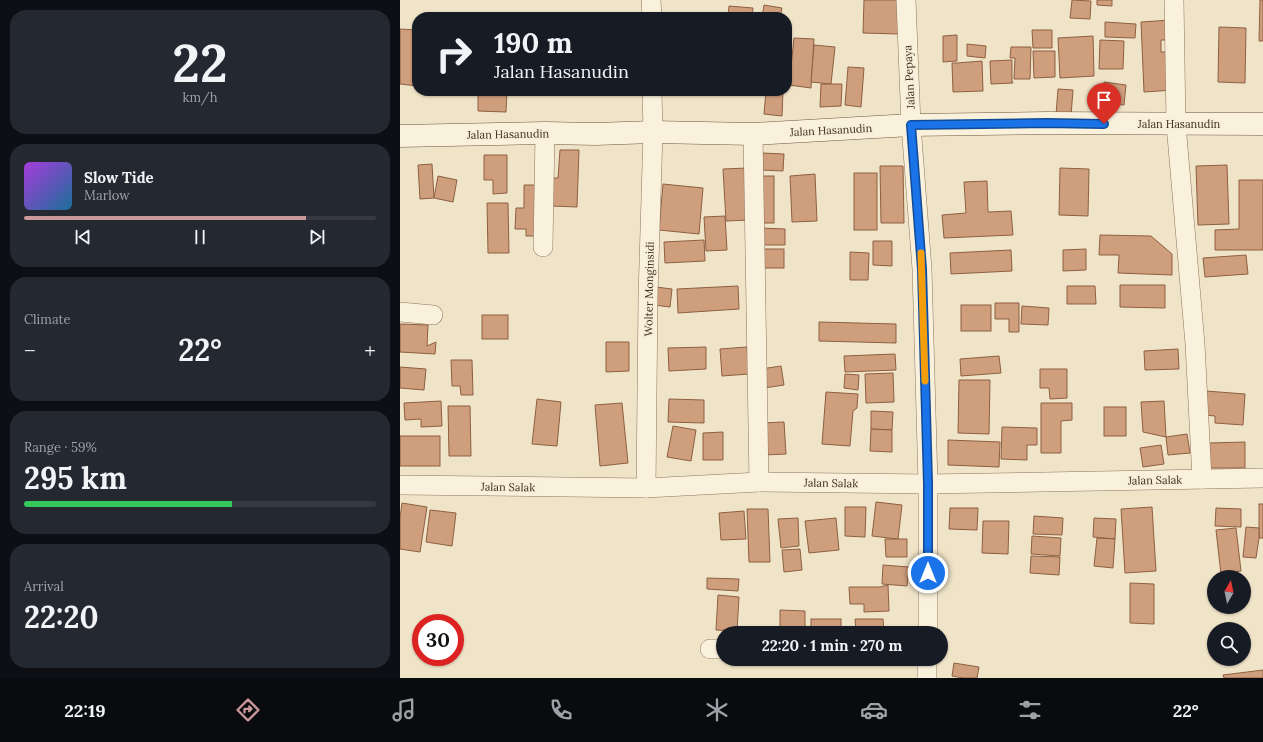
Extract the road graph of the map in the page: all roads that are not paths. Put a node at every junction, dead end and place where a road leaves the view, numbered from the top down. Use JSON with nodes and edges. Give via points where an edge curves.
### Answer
{"nodes":[{"id":1,"x":651,"y":0,"type":"edge"},
{"id":2,"x":906,"y":0,"type":"edge"},
{"id":3,"x":1174,"y":0,"type":"edge"},
{"id":4,"x":652,"y":12,"type":"edge"},
{"id":5,"x":652,"y":96,"type":"edge"},
{"id":6,"x":1176,"y":124,"type":"junction"},
{"id":7,"x":1263,"y":124,"type":"edge"},
{"id":8,"x":911,"y":125,"type":"junction"},
{"id":9,"x":545,"y":132,"type":"junction"},
{"id":10,"x":653,"y":132,"type":"junction"},
{"id":11,"x":753,"y":134,"type":"junction"},
{"id":12,"x":400,"y":136,"type":"edge"},
{"id":13,"x":543,"y":247,"type":"dead end"},
{"id":14,"x":400,"y":312,"type":"edge"},
{"id":15,"x":433,"y":314,"type":"dead end"},
{"id":16,"x":1263,"y":478,"type":"edge"},
{"id":17,"x":1202,"y":479,"type":"junction"},
{"id":18,"x":759,"y":482,"type":"junction"},
{"id":19,"x":928,"y":484,"type":"junction"},
{"id":20,"x":400,"y":485,"type":"edge"},
{"id":21,"x":646,"y":488,"type":"junction"},
{"id":22,"x":928,"y":626,"type":"edge"},
{"id":23,"x":928,"y":666,"type":"edge"},
{"id":24,"x":927,"y":678,"type":"edge"}],
"edges":[{"from":1,"to":4,"type":"street"},
{"from":2,"to":8,"type":"street","name":"Jalan Pepaya"},
{"from":3,"to":6,"type":"street"},
{"from":5,"to":10,"type":"street","name":"Wolter Monginsidi"},
{"from":6,"to":7,"type":"main road","name":"Jalan Hasanudin"},
{"from":6,"to":8,"type":"main road","name":"Jalan Hasanudin"},
{"from":6,"to":17,"type":"street","via":[[1195,344]]},
{"from":8,"to":11,"type":"main road","name":"Jalan Hasanudin"},
{"from":8,"to":19,"type":"street","name":"Jalan Pepaya","via":[[922,269]]},
{"from":9,"to":10,"type":"main road","name":"Jalan Hasanudin"},
{"from":9,"to":12,"type":"main road","name":"Jalan Hasanudin"},
{"from":9,"to":13,"type":"street"},
{"from":10,"to":11,"type":"main road","name":"Jalan Hasanudin"},
{"from":10,"to":21,"type":"street","name":"Wolter Monginsidi"},
{"from":11,"to":18,"type":"street"},
{"from":14,"to":15,"type":"street"},
{"from":16,"to":17,"type":"street","name":"Jalan Salak"},
{"from":17,"to":19,"type":"street","name":"Jalan Salak"},
{"from":18,"to":19,"type":"street","name":"Jalan Salak"},
{"from":18,"to":21,"type":"street","name":"Jalan Salak"},
{"from":19,"to":22,"type":"street","name":"Jalan Pepaya"},
{"from":20,"to":21,"type":"street","name":"Jalan Salak"},
{"from":23,"to":24,"type":"street"}]}
